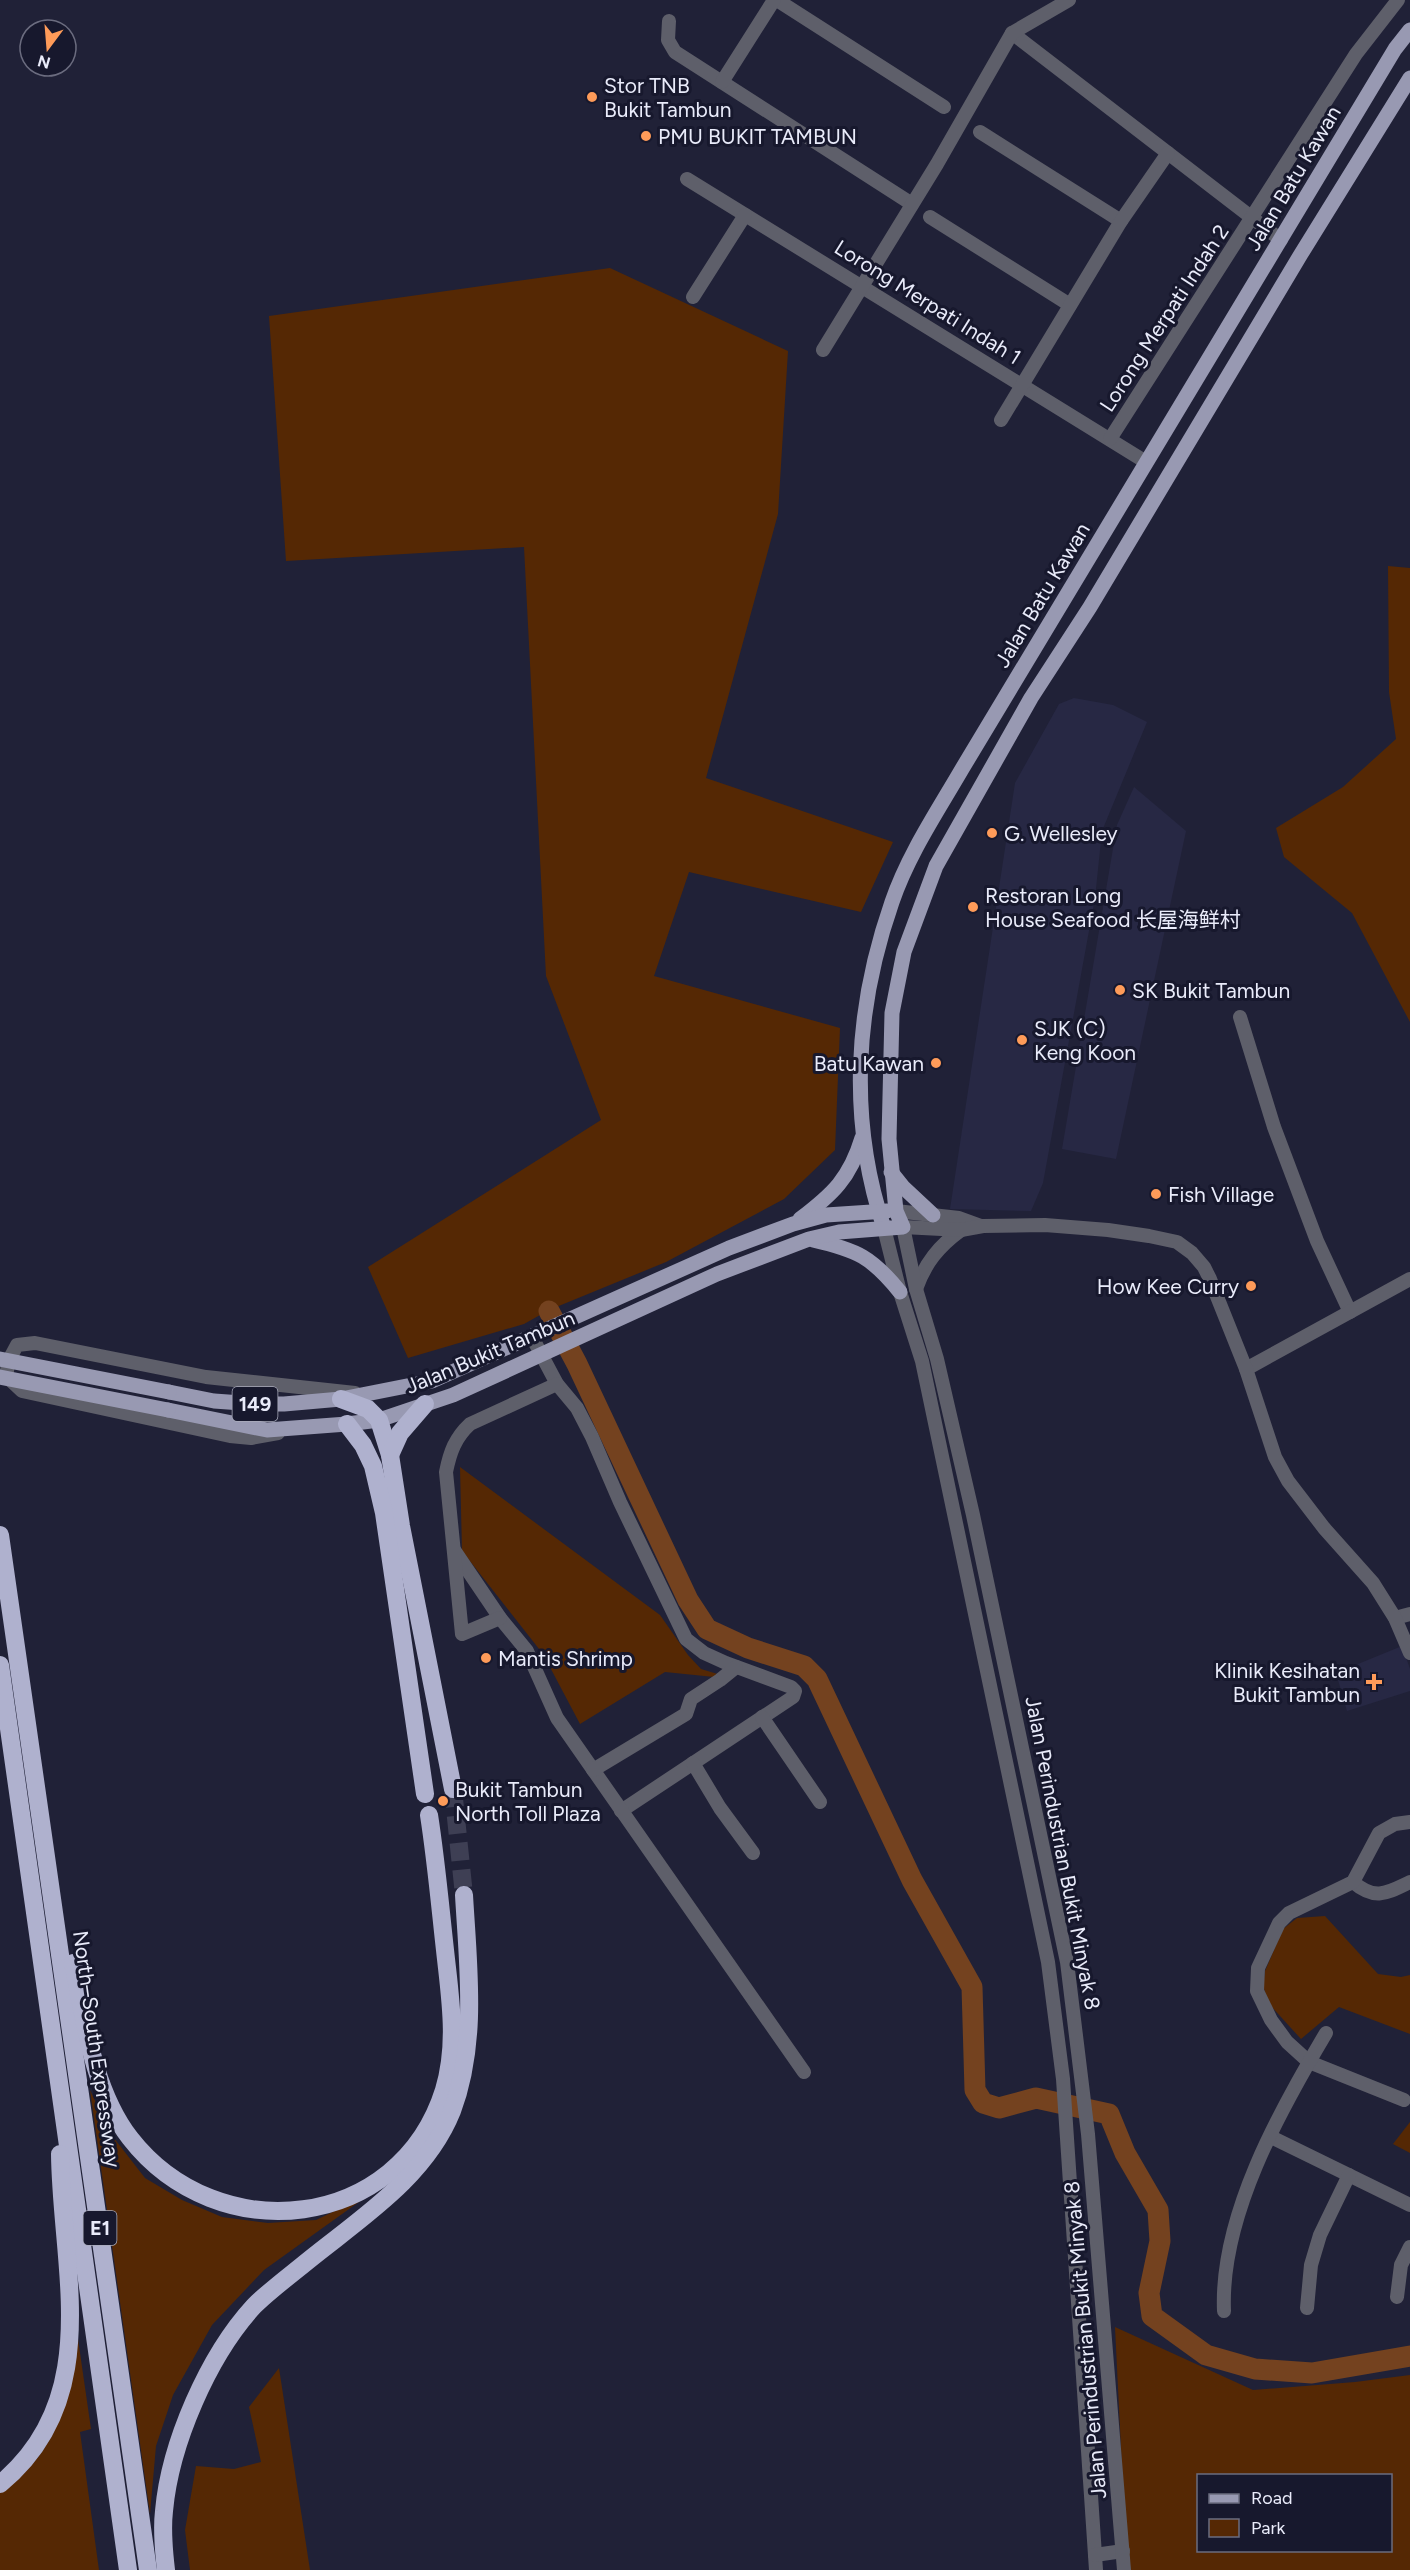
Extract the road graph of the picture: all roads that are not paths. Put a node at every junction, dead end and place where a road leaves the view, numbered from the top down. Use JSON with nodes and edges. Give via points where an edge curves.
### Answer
{"nodes":[{"id":1,"x":775,"y":0,"type":"edge"},
{"id":2,"x":1070,"y":0,"type":"edge"},
{"id":3,"x":1398,"y":0,"type":"edge"},
{"id":4,"x":669,"y":21,"type":"dead end"},
{"id":5,"x":1410,"y":30,"type":"edge"},
{"id":6,"x":1012,"y":33,"type":"junction"},
{"id":7,"x":1410,"y":78,"type":"edge"},
{"id":8,"x":722,"y":82,"type":"junction"},
{"id":9,"x":944,"y":107,"type":"dead end"},
{"id":10,"x":980,"y":132,"type":"dead end"},
{"id":11,"x":1168,"y":153,"type":"junction"},
{"id":12,"x":687,"y":179,"type":"dead end"},
{"id":13,"x":912,"y":204,"type":"junction"},
{"id":14,"x":745,"y":215,"type":"junction"},
{"id":15,"x":930,"y":217,"type":"dead end"},
{"id":16,"x":1252,"y":219,"type":"junction"},
{"id":17,"x":1120,"y":221,"type":"junction"},
{"id":18,"x":1281,"y":240,"type":"junction"},
{"id":19,"x":862,"y":287,"type":"junction"},
{"id":20,"x":693,"y":297,"type":"dead end"},
{"id":21,"x":1070,"y":305,"type":"junction"},
{"id":22,"x":823,"y":350,"type":"dead end"},
{"id":23,"x":1022,"y":385,"type":"junction"},
{"id":24,"x":1001,"y":420,"type":"dead end"},
{"id":25,"x":1110,"y":439,"type":"junction"},
{"id":26,"x":1146,"y":462,"type":"junction"},
{"id":27,"x":1240,"y":1017,"type":"dead end"},
{"id":28,"x":864,"y":1132,"type":"junction"},
{"id":29,"x":891,"y":1172,"type":"junction"},
{"id":30,"x":878,"y":1211,"type":"junction"},
{"id":31,"x":896,"y":1211,"type":"junction"},
{"id":32,"x":933,"y":1215,"type":"junction"},
{"id":33,"x":793,"y":1224,"type":"junction"},
{"id":34,"x":983,"y":1226,"type":"junction"},
{"id":35,"x":903,"y":1227,"type":"junction"},
{"id":36,"x":884,"y":1228,"type":"junction"},
{"id":37,"x":961,"y":1230,"type":"junction"},
{"id":38,"x":809,"y":1239,"type":"junction"},
{"id":39,"x":1410,"y":1279,"type":"edge"},
{"id":40,"x":916,"y":1288,"type":"junction"},
{"id":41,"x":900,"y":1292,"type":"junction"},
{"id":42,"x":1350,"y":1312,"type":"junction"},
{"id":43,"x":537,"y":1335,"type":"junction"},
{"id":44,"x":546,"y":1353,"type":"junction"},
{"id":45,"x":0,"y":1359,"type":"edge"},
{"id":46,"x":1246,"y":1369,"type":"junction"},
{"id":47,"x":0,"y":1377,"type":"edge"},
{"id":48,"x":557,"y":1384,"type":"junction"},
{"id":49,"x":363,"y":1394,"type":"junction"},
{"id":50,"x":341,"y":1399,"type":"junction"},
{"id":51,"x":425,"y":1404,"type":"junction"},
{"id":52,"x":379,"y":1420,"type":"junction"},
{"id":53,"x":347,"y":1424,"type":"junction"},
{"id":54,"x":303,"y":1428,"type":"junction"},
{"id":55,"x":390,"y":1455,"type":"junction"},
{"id":56,"x":0,"y":1535,"type":"edge"},
{"id":57,"x":454,"y":1550,"type":"junction"},
{"id":58,"x":1410,"y":1614,"type":"edge"},
{"id":59,"x":500,"y":1618,"type":"junction"},
{"id":60,"x":1395,"y":1618,"type":"junction"},
{"id":61,"x":1410,"y":1653,"type":"edge"},
{"id":62,"x":0,"y":1665,"type":"edge"},
{"id":63,"x":736,"y":1667,"type":"junction"},
{"id":64,"x":762,"y":1717,"type":"junction"},
{"id":65,"x":693,"y":1763,"type":"junction"},
{"id":66,"x":593,"y":1770,"type":"junction"},
{"id":67,"x":453,"y":1789,"type":"tunnel mouth"},
{"id":68,"x":425,"y":1794,"type":"dead end"},
{"id":69,"x":820,"y":1802,"type":"dead end"},
{"id":70,"x":621,"y":1811,"type":"junction"},
{"id":71,"x":429,"y":1815,"type":"dead end"},
{"id":72,"x":1410,"y":1822,"type":"edge"},
{"id":73,"x":753,"y":1853,"type":"dead end"},
{"id":74,"x":1353,"y":1881,"type":"junction"},
{"id":75,"x":1410,"y":1882,"type":"edge"},
{"id":76,"x":51,"y":1886,"type":"junction"},
{"id":77,"x":464,"y":1895,"type":"tunnel mouth"},
{"id":78,"x":1326,"y":2033,"type":"dead end"},
{"id":79,"x":1309,"y":2062,"type":"junction"},
{"id":80,"x":804,"y":2072,"type":"dead end"},
{"id":81,"x":62,"y":2096,"type":"junction"},
{"id":82,"x":1404,"y":2100,"type":"dead end"},
{"id":83,"x":1271,"y":2137,"type":"junction"},
{"id":84,"x":1349,"y":2175,"type":"junction"},
{"id":85,"x":1410,"y":2205,"type":"edge"},
{"id":86,"x":1410,"y":2247,"type":"edge"},
{"id":87,"x":1397,"y":2297,"type":"dead end"},
{"id":88,"x":1307,"y":2308,"type":"dead end"},
{"id":89,"x":1224,"y":2311,"type":"dead end"},
{"id":90,"x":0,"y":2484,"type":"edge"},
{"id":91,"x":1124,"y":2551,"type":"junction"},
{"id":92,"x":1095,"y":2555,"type":"junction"},
{"id":93,"x":128,"y":2570,"type":"edge"},
{"id":94,"x":148,"y":2570,"type":"edge"},
{"id":95,"x":166,"y":2570,"type":"edge"},
{"id":96,"x":1096,"y":2570,"type":"edge"},
{"id":97,"x":1124,"y":2570,"type":"edge"}],
"edges":[{"from":1,"to":8,"type":"street"},
{"from":1,"to":9,"type":"street"},
{"from":2,"to":6,"type":"street"},
{"from":3,"to":16,"type":"street","name":"Lorong Merpati Indah 2","via":[[1356,54]]},
{"from":4,"to":8,"type":"street","via":[[668,40],[675,52]]},
{"from":5,"to":18,"type":"main road","name":"Jalan Batu Kawan"},
{"from":6,"to":11,"type":"street"},
{"from":6,"to":13,"type":"street"},
{"from":7,"to":29,"type":"main road","name":"Jalan Batu Kawan","via":[[1031,698],[936,866],[904,952],[893,1002],[888,1092]]},
{"from":8,"to":13,"type":"street"},
{"from":10,"to":17,"type":"street"},
{"from":11,"to":16,"type":"street"},
{"from":11,"to":17,"type":"street"},
{"from":12,"to":14,"type":"street","name":"Lorong Merpati Indah 1"},
{"from":13,"to":19,"type":"street"},
{"from":14,"to":19,"type":"street","name":"Lorong Merpati Indah 1"},
{"from":14,"to":20,"type":"street"},
{"from":15,"to":21,"type":"street"},
{"from":16,"to":18,"type":"street"},
{"from":16,"to":25,"type":"street","name":"Lorong Merpati Indah 2"},
{"from":17,"to":21,"type":"street"},
{"from":18,"to":26,"type":"main road","name":"Jalan Batu Kawan"},
{"from":19,"to":22,"type":"street"},
{"from":19,"to":23,"type":"street","name":"Lorong Merpati Indah 1"},
{"from":21,"to":23,"type":"street"},
{"from":23,"to":24,"type":"street"},
{"from":23,"to":25,"type":"street","name":"Lorong Merpati Indah 1"},
{"from":25,"to":26,"type":"street","name":"Lorong Merpati Indah 1"},
{"from":26,"to":28,"type":"main road","name":"Jalan Batu Kawan","via":[[956,778],[892,901],[869,981],[861,1028]]},
{"from":27,"to":42,"type":"street","via":[[1274,1127],[1317,1241]]},
{"from":28,"to":30,"type":"main road","name":"Jalan Batu Kawan"},
{"from":28,"to":33,"type":"main road","via":[[846,1177],[830,1197]]},
{"from":29,"to":31,"type":"main road","name":"Jalan Batu Kawan"},
{"from":29,"to":32,"type":"main road"},
{"from":30,"to":31,"type":"main road","name":"Jalan Bukit Tambun"},
{"from":30,"to":33,"type":"main road","name":"Jalan Bukit Tambun","via":[[826,1215]]},
{"from":30,"to":36,"type":"main road","name":"Jalan Batu Kawan"},
{"from":31,"to":32,"type":"street","name":"Jalan Bukit Tambun"},
{"from":31,"to":35,"type":"main road","name":"Jalan Batu Kawan"},
{"from":32,"to":34,"type":"street","name":"Jalan Bukit Tambun"},
{"from":33,"to":43,"type":"main road","name":"Jalan Bukit Tambun","via":[[690,1264]]},
{"from":34,"to":37,"type":"street","name":"Jalan Bukit Tambun"},
{"from":34,"to":46,"type":"street","name":"Jalan Bukit Tambun","via":[[1108,1230],[1178,1242],[1204,1267]]},
{"from":35,"to":36,"type":"main road","name":"Jalan Bukit Tambun"},
{"from":35,"to":37,"type":"street","name":"Jalan Bukit Tambun"},
{"from":35,"to":40,"type":"street","name":"Jalan Perindustrian Bukit Minyak 8"},
{"from":36,"to":38,"type":"main road","name":"Jalan Bukit Tambun"},
{"from":36,"to":41,"type":"street","name":"Jalan Perindustrian Bukit Minyak 8"},
{"from":37,"to":40,"type":"street","via":[[941,1245]]},
{"from":38,"to":41,"type":"main road","via":[[866,1257]]},
{"from":38,"to":44,"type":"main road","name":"Jalan Bukit Tambun","via":[[717,1274]]},
{"from":39,"to":42,"type":"street"},
{"from":40,"to":91,"type":"street","name":"Jalan Perindustrian Bukit Minyak 8","via":[[937,1359],[973,1515],[1067,1962],[1089,2134]]},
{"from":41,"to":92,"type":"street","name":"Jalan Perindustrian Bukit Minyak 8","via":[[922,1361],[1048,1962],[1063,2079]]},
{"from":42,"to":46,"type":"street"},
{"from":43,"to":44,"type":"street"},
{"from":43,"to":49,"type":"main road","name":"Jalan Bukit Tambun","via":[[432,1381]]},
{"from":44,"to":48,"type":"street"},
{"from":44,"to":51,"type":"main road","name":"Jalan Bukit Tambun"},
{"from":45,"to":50,"type":"main road","name":"Jalan Bukit Tambun","number":"149","bridge":true,"via":[[214,1401],[256,1404]]},
{"from":46,"to":60,"type":"street","name":"Jalan Bukit Tambun","via":[[1275,1457],[1288,1481],[1373,1583]]},
{"from":47,"to":54,"type":"main road","name":"Jalan Bukit Tambun","number":"149","bridge":true,"via":[[255,1429]]},
{"from":48,"to":57,"type":"street","via":[[470,1424],[459,1434],[446,1472]]},
{"from":48,"to":63,"type":"street","via":[[578,1408],[686,1639],[704,1653]]},
{"from":49,"to":50,"type":"main road","name":"Jalan Bukit Tambun"},
{"from":49,"to":54,"type":"street","via":[[206,1377],[35,1343],[17,1345],[9,1360],[6,1376],[22,1391],[243,1438]]},
{"from":50,"to":52,"type":"highway","via":[[368,1409]]},
{"from":51,"to":52,"type":"main road","name":"Jalan Bukit Tambun"},
{"from":51,"to":55,"type":"highway","via":[[400,1433]]},
{"from":52,"to":53,"type":"main road","name":"Jalan Bukit Tambun","number":"149"},
{"from":52,"to":55,"type":"highway"},
{"from":53,"to":54,"type":"main road","name":"Jalan Bukit Tambun","number":"149"},
{"from":53,"to":68,"type":"highway","via":[[373,1466],[384,1513]]},
{"from":55,"to":67,"type":"highway"},
{"from":56,"to":76,"type":"highway","name":"North–South Expressway","number":"E1"},
{"from":57,"to":59,"type":"street"},
{"from":57,"to":59,"type":"street","via":[[462,1634]]},
{"from":58,"to":60,"type":"street"},
{"from":59,"to":66,"type":"street","via":[[527,1651],[557,1718]]},
{"from":60,"to":61,"type":"street","name":"Jalan Bukit Tambun"},
{"from":62,"to":81,"type":"highway","name":"North–South Expressway","number":"E1"},
{"from":63,"to":64,"type":"street","via":[[795,1691],[793,1697]]},
{"from":63,"to":66,"type":"street","via":[[691,1699],[686,1714]]},
{"from":64,"to":65,"type":"street"},
{"from":64,"to":69,"type":"street"},
{"from":65,"to":70,"type":"street"},
{"from":65,"to":73,"type":"street","via":[[720,1809]]},
{"from":66,"to":70,"type":"street"},
{"from":70,"to":80,"type":"street"},
{"from":71,"to":76,"type":"highway","via":[[452,2015],[444,2090],[422,2135],[398,2164],[355,2193],[309,2210],[256,2211],[218,2203],[180,2183],[138,2147],[104,2090]]},
{"from":72,"to":74,"type":"street","via":[[1395,1824],[1379,1833]]},
{"from":74,"to":75,"type":"street","via":[[1371,1893],[1380,1894]]},
{"from":74,"to":79,"type":"street","via":[[1289,1913],[1279,1923],[1258,1968],[1257,1991],[1271,2020]]},
{"from":76,"to":94,"type":"highway","name":"North–South Expressway","number":"E1"},
{"from":77,"to":95,"type":"highway","via":[[469,1953],[467,2044],[452,2111],[432,2146],[401,2183],[254,2307],[222,2351],[186,2421],[168,2486],[164,2512]]},
{"from":78,"to":79,"type":"street"},
{"from":79,"to":82,"type":"street"},
{"from":79,"to":83,"type":"street"},
{"from":81,"to":90,"type":"highway","via":[[60,2174],[72,2323],[68,2355],[53,2415],[32,2453]]},
{"from":81,"to":93,"type":"highway","name":"North–South Expressway","number":"E1"},
{"from":83,"to":84,"type":"street"},
{"from":83,"to":89,"type":"street","via":[[1242,2202],[1228,2249]]},
{"from":84,"to":85,"type":"street"},
{"from":84,"to":88,"type":"street","via":[[1320,2235],[1311,2265]]},
{"from":86,"to":87,"type":"street","via":[[1401,2265]]},
{"from":91,"to":92,"type":"street"},
{"from":91,"to":97,"type":"street","name":"Jalan Perindustrian Bukit Minyak 8"},
{"from":92,"to":96,"type":"street","name":"Jalan Perindustrian Bukit Minyak 8"}]}
